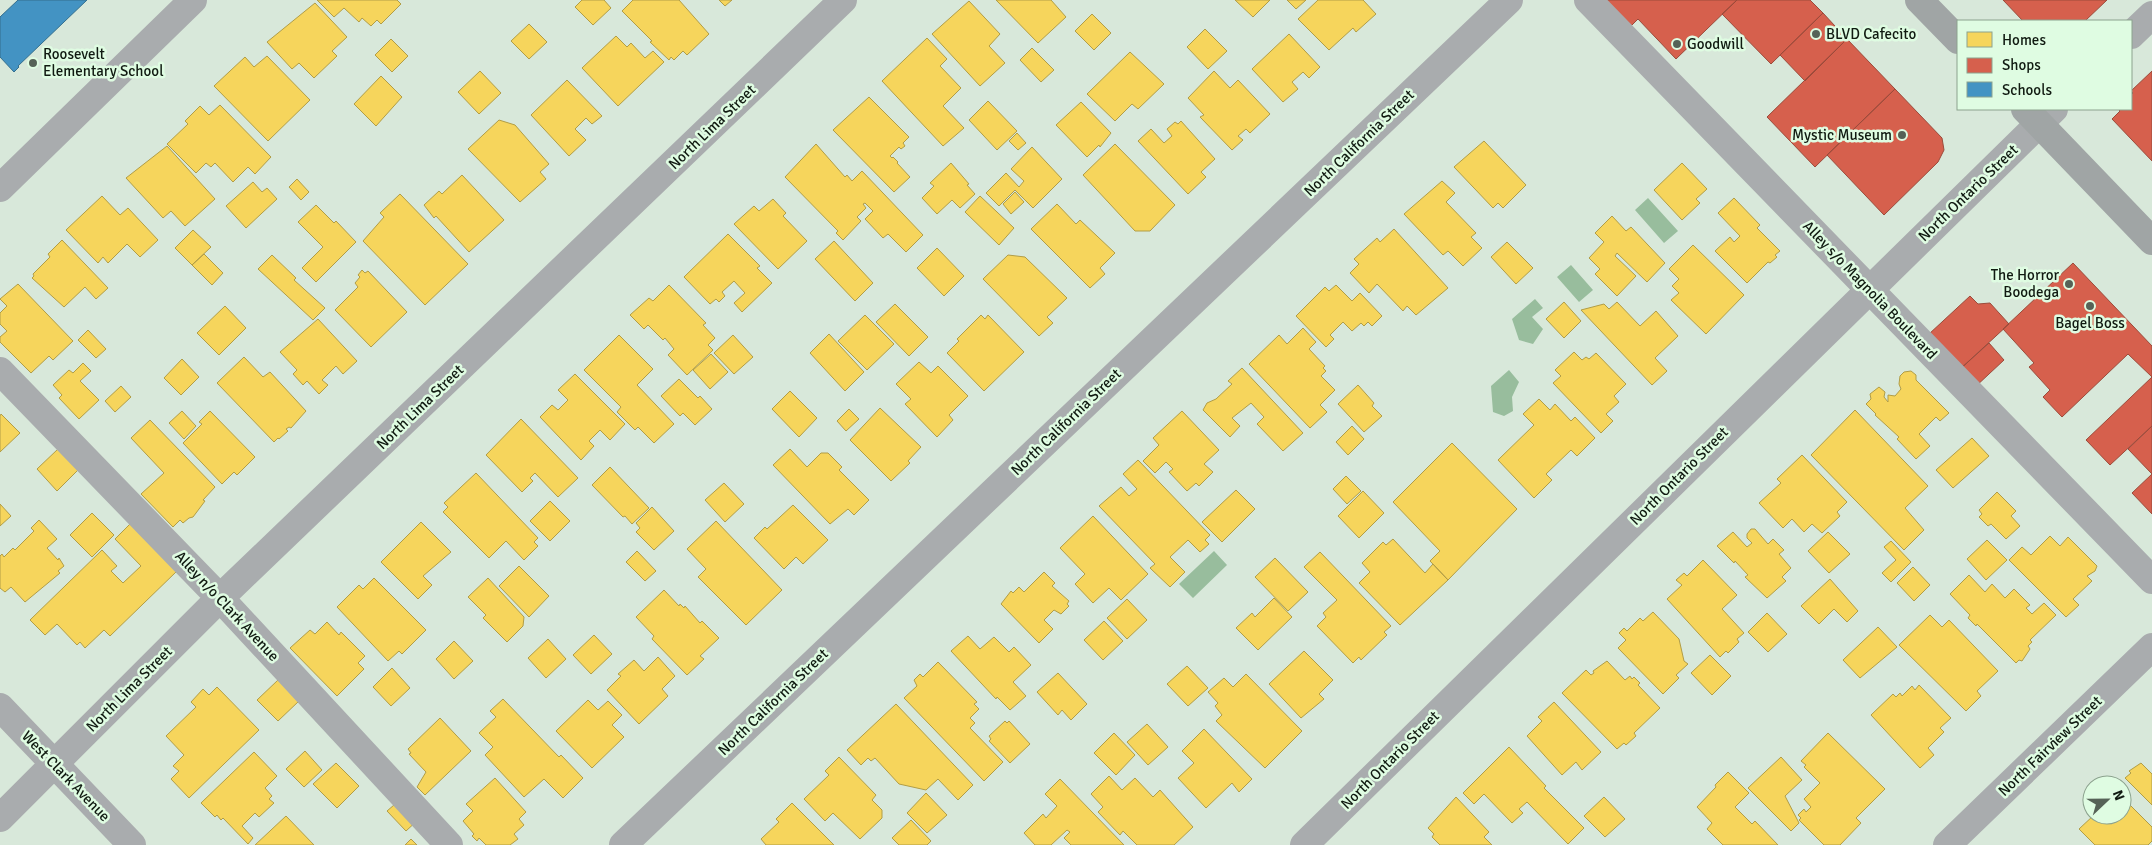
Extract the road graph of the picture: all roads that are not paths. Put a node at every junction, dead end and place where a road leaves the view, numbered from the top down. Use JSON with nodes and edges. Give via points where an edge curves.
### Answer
{"nodes":[{"id":1,"x":193,"y":0,"type":"edge"},
{"id":2,"x":843,"y":0,"type":"edge"},
{"id":3,"x":1509,"y":0,"type":"edge"},
{"id":4,"x":1588,"y":0,"type":"edge"},
{"id":5,"x":1919,"y":0,"type":"edge"},
{"id":6,"x":2152,"y":15,"type":"edge"},
{"id":7,"x":2132,"y":34,"type":"edge"},
{"id":8,"x":1957,"y":39,"type":"edge"},
{"id":9,"x":2039,"y":114,"type":"edge"},
{"id":10,"x":0,"y":188,"type":"edge"},
{"id":11,"x":2152,"y":241,"type":"edge"},
{"id":12,"x":1869,"y":289,"type":"junction"},
{"id":13,"x":0,"y":371,"type":"edge"},
{"id":14,"x":2152,"y":580,"type":"edge"},
{"id":15,"x":220,"y":598,"type":"junction"},
{"id":16,"x":2152,"y":647,"type":"edge"},
{"id":17,"x":0,"y":707,"type":"edge"},
{"id":18,"x":54,"y":765,"type":"junction"},
{"id":19,"x":0,"y":818,"type":"edge"},
{"id":20,"x":132,"y":845,"type":"edge"},
{"id":21,"x":450,"y":845,"type":"edge"},
{"id":22,"x":623,"y":845,"type":"edge"},
{"id":23,"x":1304,"y":845,"type":"edge"},
{"id":24,"x":1947,"y":845,"type":"edge"}],
"edges":[{"from":1,"to":10,"type":"street"},
{"from":2,"to":15,"type":"street","name":"North Lima Street"},
{"from":3,"to":22,"type":"street","name":"North California Street"},
{"from":4,"to":12,"type":"street","name":"Alley s/o Magnolia Boulevard"},
{"from":5,"to":8,"type":"main road"},
{"from":6,"to":7,"type":"street"},
{"from":9,"to":11,"type":"main road"},
{"from":9,"to":12,"type":"street","name":"North Ontario Street"},
{"from":12,"to":14,"type":"street","name":"Alley s/o Magnolia Boulevard"},
{"from":12,"to":23,"type":"street","name":"North Ontario Street"},
{"from":13,"to":15,"type":"street","name":"Alley n/o Clark Avenue"},
{"from":15,"to":18,"type":"street","name":"North Lima Street"},
{"from":15,"to":21,"type":"street","name":"Alley n/o Clark Avenue"},
{"from":16,"to":24,"type":"street","name":"North Fairview Street"},
{"from":17,"to":18,"type":"street","name":"West Clark Avenue"},
{"from":18,"to":19,"type":"street","name":"North Lima Street"},
{"from":18,"to":20,"type":"street","name":"West Clark Avenue"}]}
